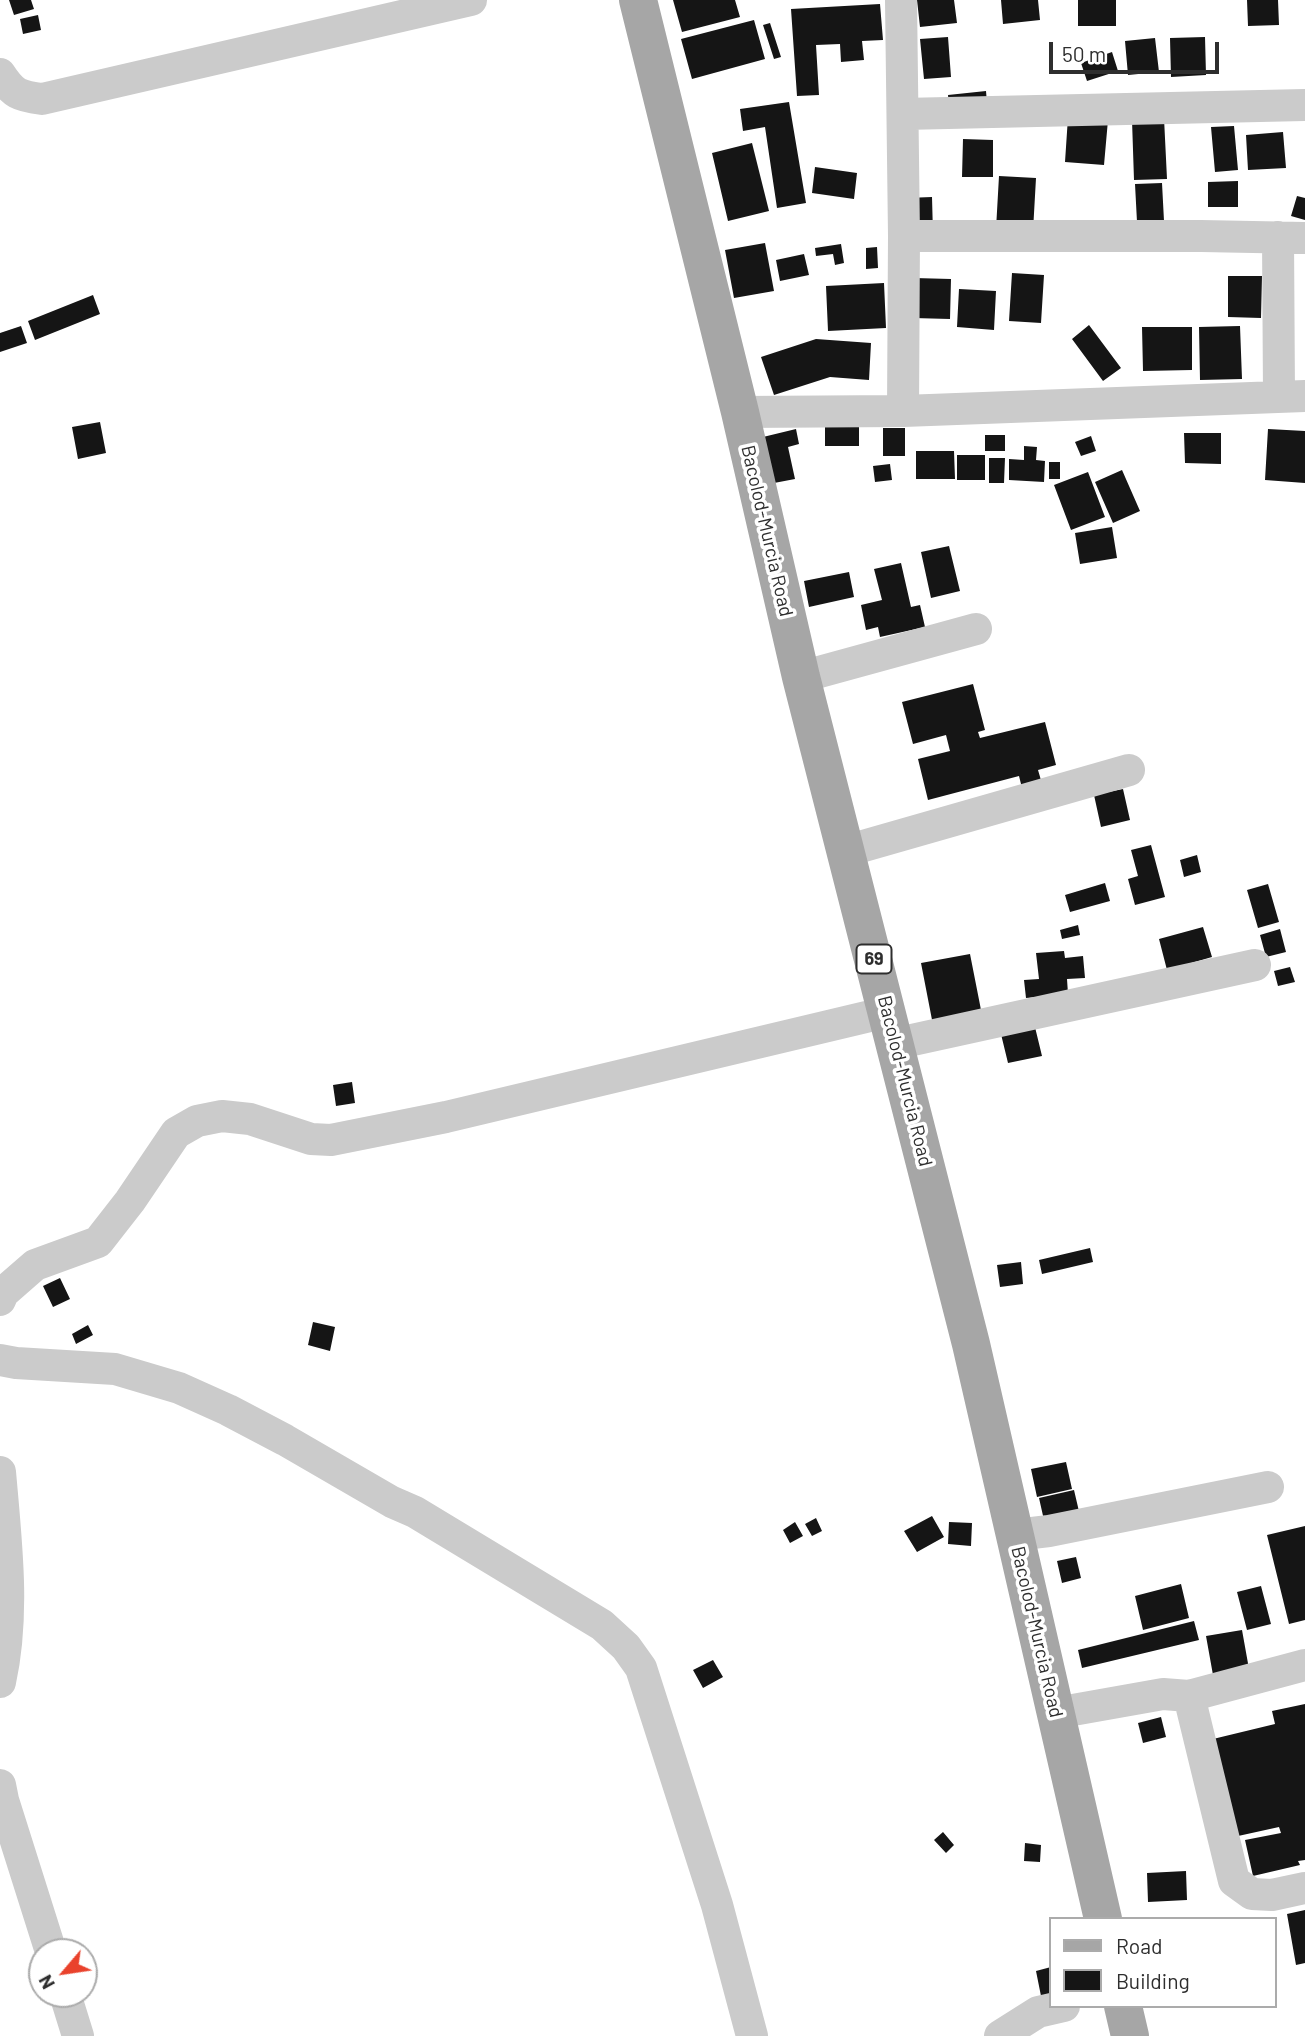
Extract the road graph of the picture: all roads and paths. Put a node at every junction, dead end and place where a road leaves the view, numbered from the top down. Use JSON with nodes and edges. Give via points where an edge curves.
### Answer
{"nodes":[{"id":1,"x":471,"y":0,"type":"edge"},
{"id":2,"x":638,"y":0,"type":"edge"},
{"id":3,"x":901,"y":0,"type":"edge"},
{"id":4,"x":0,"y":74,"type":"edge"},
{"id":5,"x":1305,"y":105,"type":"edge"},
{"id":6,"x":902,"y":114,"type":"junction"},
{"id":7,"x":904,"y":236,"type":"junction"},
{"id":8,"x":1292,"y":238,"type":"edge"},
{"id":9,"x":1292,"y":396,"type":"edge"},
{"id":10,"x":903,"y":411,"type":"junction"},
{"id":11,"x":740,"y":412,"type":"junction"},
{"id":12,"x":976,"y":629,"type":"dead end"},
{"id":13,"x":801,"y":677,"type":"junction"},
{"id":14,"x":1129,"y":770,"type":"dead end"},
{"id":15,"x":846,"y":851,"type":"junction"},
{"id":16,"x":1255,"y":965,"type":"dead end"},
{"id":17,"x":891,"y":1028,"type":"junction"},
{"id":18,"x":0,"y":1300,"type":"edge"},
{"id":19,"x":0,"y":1360,"type":"edge"},
{"id":20,"x":0,"y":1472,"type":"edge"},
{"id":21,"x":1268,"y":1487,"type":"dead end"},
{"id":22,"x":1015,"y":1535,"type":"junction"},
{"id":23,"x":1305,"y":1665,"type":"edge"},
{"id":24,"x":0,"y":1682,"type":"edge"},
{"id":25,"x":1189,"y":1696,"type":"junction"},
{"id":26,"x":1056,"y":1713,"type":"junction"},
{"id":27,"x":0,"y":1785,"type":"edge"},
{"id":28,"x":1305,"y":1888,"type":"edge"},
{"id":29,"x":1103,"y":1917,"type":"edge"},
{"id":30,"x":47,"y":1938,"type":"edge"},
{"id":31,"x":69,"y":2008,"type":"edge"},
{"id":32,"x":1055,"y":2008,"type":"edge"},
{"id":33,"x":1123,"y":2008,"type":"edge"},
{"id":34,"x":78,"y":2036,"type":"edge"},
{"id":35,"x":752,"y":2036,"type":"edge"},
{"id":36,"x":1000,"y":2036,"type":"edge"},
{"id":37,"x":1130,"y":2036,"type":"edge"}],
"edges":[{"from":1,"to":4,"type":"street","via":[[43,99],[10,90]]},
{"from":2,"to":11,"type":"main road","name":"Bacolod-Murcia Road","number":"69"},
{"from":3,"to":6,"type":"street"},
{"from":5,"to":6,"type":"street"},
{"from":6,"to":7,"type":"street"},
{"from":7,"to":8,"type":"street"},
{"from":7,"to":10,"type":"street"},
{"from":8,"to":9,"type":"street"},
{"from":9,"to":10,"type":"street"},
{"from":10,"to":11,"type":"street"},
{"from":11,"to":13,"type":"main road","name":"Bacolod-Murcia Road","number":"69"},
{"from":12,"to":13,"type":"street"},
{"from":13,"to":15,"type":"main road","name":"Bacolod-Murcia Road","number":"69"},
{"from":14,"to":15,"type":"street"},
{"from":15,"to":17,"type":"main road","name":"Bacolod-Murcia Road","number":"69"},
{"from":16,"to":17,"type":"street"},
{"from":17,"to":18,"type":"street","via":[[331,1140],[311,1139],[250,1119],[222,1116],[197,1121],[176,1133],[98,1242],[35,1265]]},
{"from":17,"to":22,"type":"main road","name":"Bacolod-Murcia Road","number":"69"},
{"from":19,"to":35,"type":"street","via":[[115,1369],[228,1409],[415,1512],[603,1625],[640,1668],[717,1905]]},
{"from":20,"to":24,"type":"street","via":[[7,1545],[7,1622]]},
{"from":21,"to":22,"type":"street"},
{"from":22,"to":26,"type":"main road","name":"Bacolod-Murcia Road","number":"69"},
{"from":23,"to":25,"type":"street"},
{"from":25,"to":26,"type":"street","via":[[1163,1694]]},
{"from":25,"to":28,"type":"street","via":[[1234,1881],[1252,1894]]},
{"from":26,"to":29,"type":"main road","name":"Bacolod-Murcia Road","number":"69"},
{"from":27,"to":30,"type":"street"},
{"from":31,"to":34,"type":"street"},
{"from":32,"to":36,"type":"street","via":[[1038,2012]]},
{"from":33,"to":37,"type":"main road"}]}
